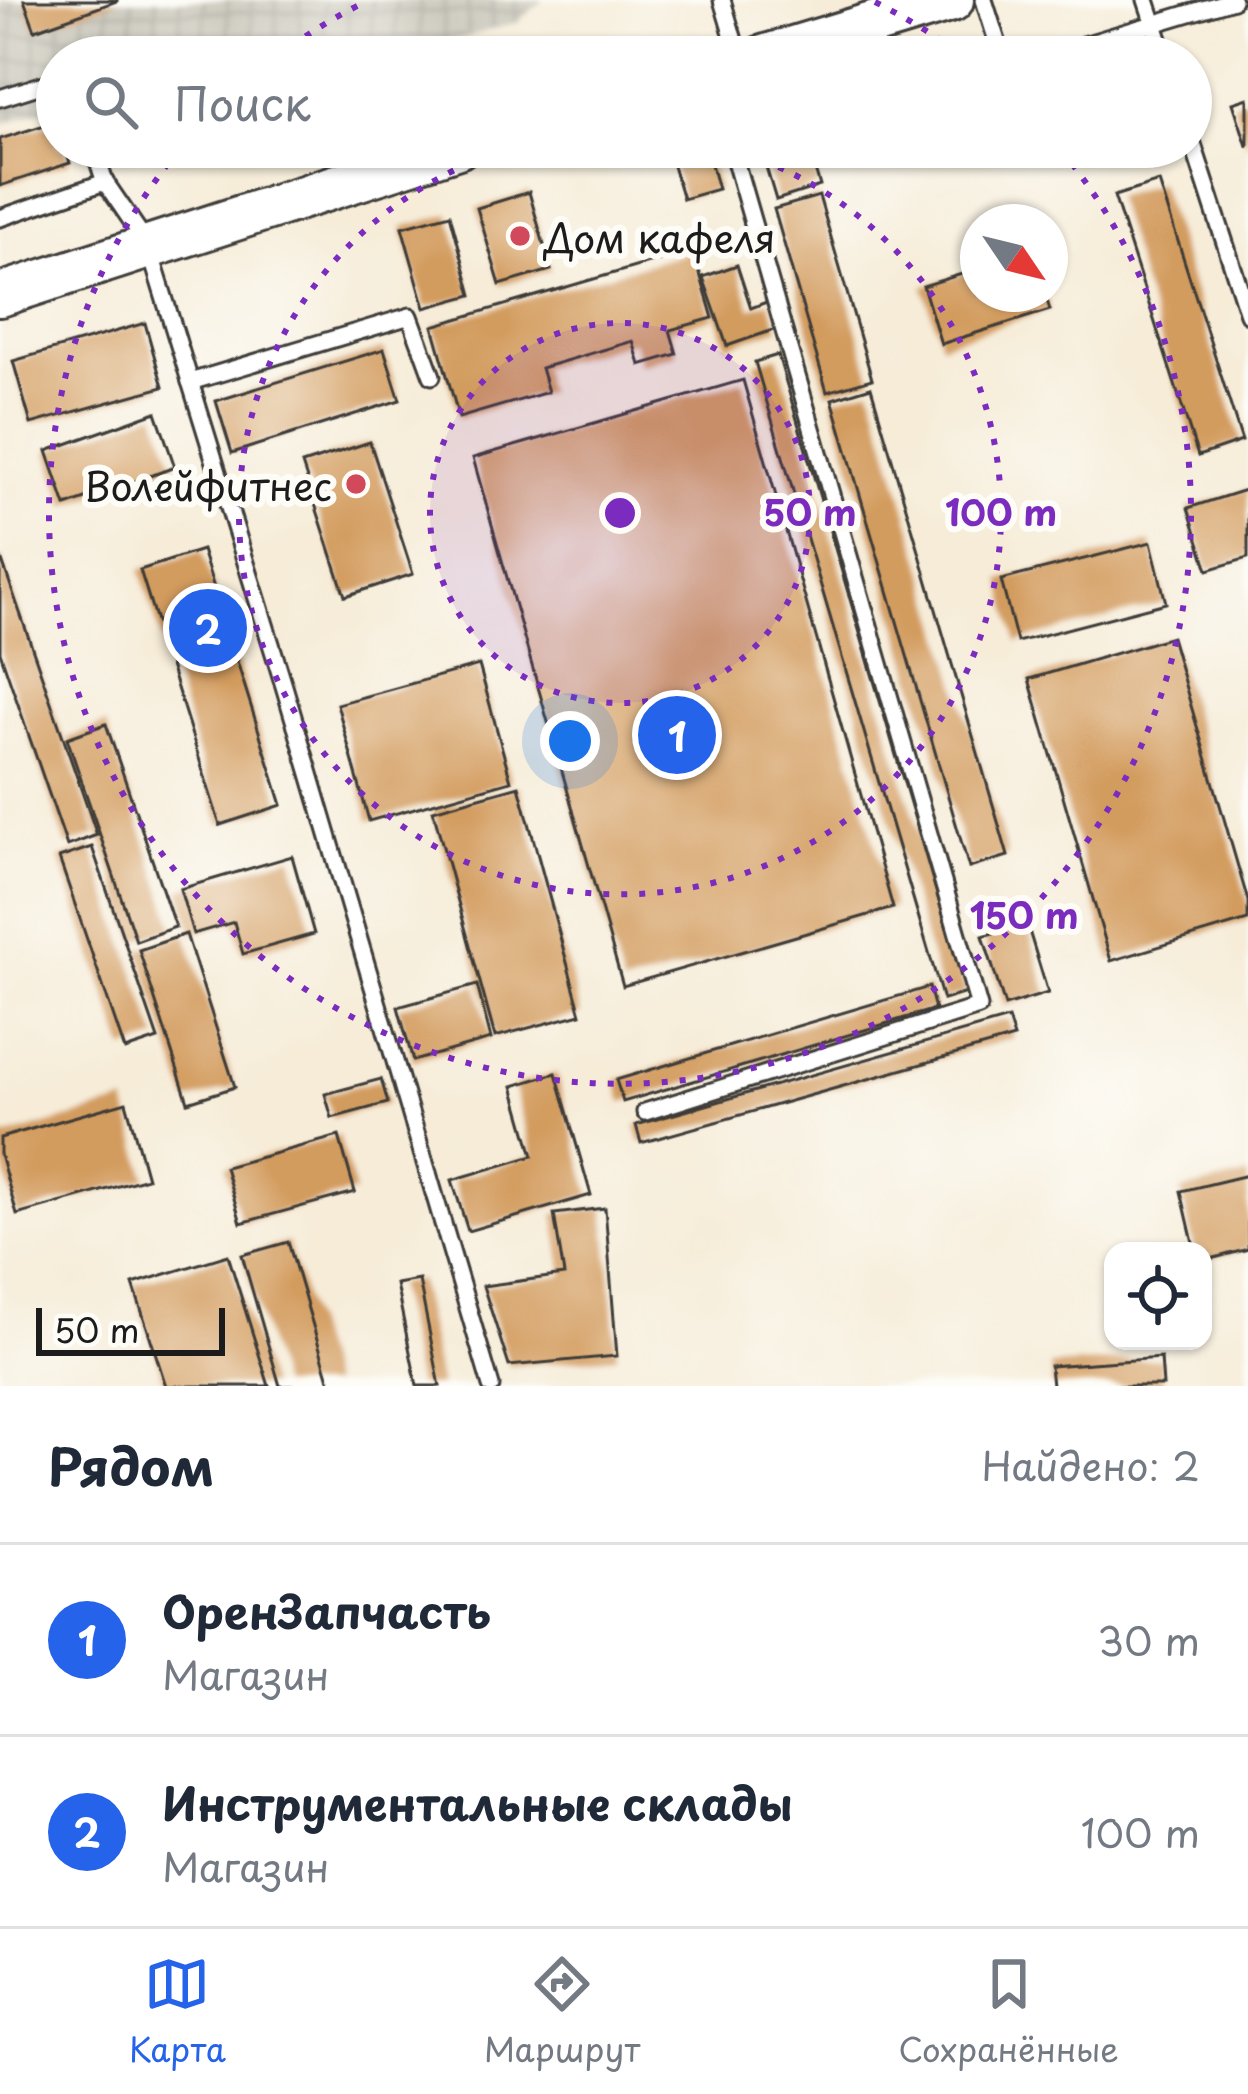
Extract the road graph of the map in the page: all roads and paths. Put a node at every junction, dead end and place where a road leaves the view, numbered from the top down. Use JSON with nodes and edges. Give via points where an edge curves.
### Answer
{"nodes":[{"id":1,"x":722,"y":0,"type":"edge"},
{"id":2,"x":952,"y":0,"type":"edge"},
{"id":3,"x":983,"y":0,"type":"edge"},
{"id":4,"x":1146,"y":0,"type":"edge"},
{"id":5,"x":1233,"y":0,"type":"edge"},
{"id":6,"x":1154,"y":23,"type":"junction"},
{"id":7,"x":733,"y":36,"type":"edge"},
{"id":8,"x":833,"y":36,"type":"edge"},
{"id":9,"x":995,"y":36,"type":"edge"},
{"id":10,"x":1111,"y":36,"type":"edge"},
{"id":11,"x":1158,"y":36,"type":"edge"},
{"id":12,"x":36,"y":87,"type":"edge"},
{"id":13,"x":0,"y":98,"type":"edge"},
{"id":14,"x":100,"y":168,"type":"edge"},
{"id":15,"x":392,"y":168,"type":"edge"},
{"id":16,"x":737,"y":168,"type":"edge"},
{"id":17,"x":1201,"y":168,"type":"edge"},
{"id":18,"x":105,"y":182,"type":"junction"},
{"id":19,"x":0,"y":218,"type":"edge"},
{"id":20,"x":148,"y":245,"type":"junction"},
{"id":21,"x":0,"y":295,"type":"edge"},
{"id":22,"x":1248,"y":314,"type":"edge"},
{"id":23,"x":432,"y":376,"type":"dead end"},
{"id":24,"x":190,"y":382,"type":"junction"},
{"id":25,"x":645,"y":1112,"type":"dead end"},
{"id":26,"x":491,"y":1386,"type":"edge"}],
"edges":[{"from":1,"to":7,"type":"lane"},
{"from":2,"to":8,"type":"main road"},
{"from":3,"to":9,"type":"lane"},
{"from":4,"to":6,"type":"lane"},
{"from":5,"to":6,"type":"lane"},
{"from":6,"to":10,"type":"lane"},
{"from":6,"to":11,"type":"lane"},
{"from":12,"to":13,"type":"lane"},
{"from":14,"to":18,"type":"lane"},
{"from":15,"to":20,"type":"main road"},
{"from":16,"to":25,"type":"lane","via":[[979,1007]]},
{"from":17,"to":22,"type":"lane"},
{"from":18,"to":19,"type":"lane"},
{"from":18,"to":20,"type":"lane"},
{"from":20,"to":21,"type":"main road"},
{"from":20,"to":24,"type":"lane"},
{"from":23,"to":24,"type":"lane","via":[[410,316]]},
{"from":24,"to":26,"type":"lane"}]}
